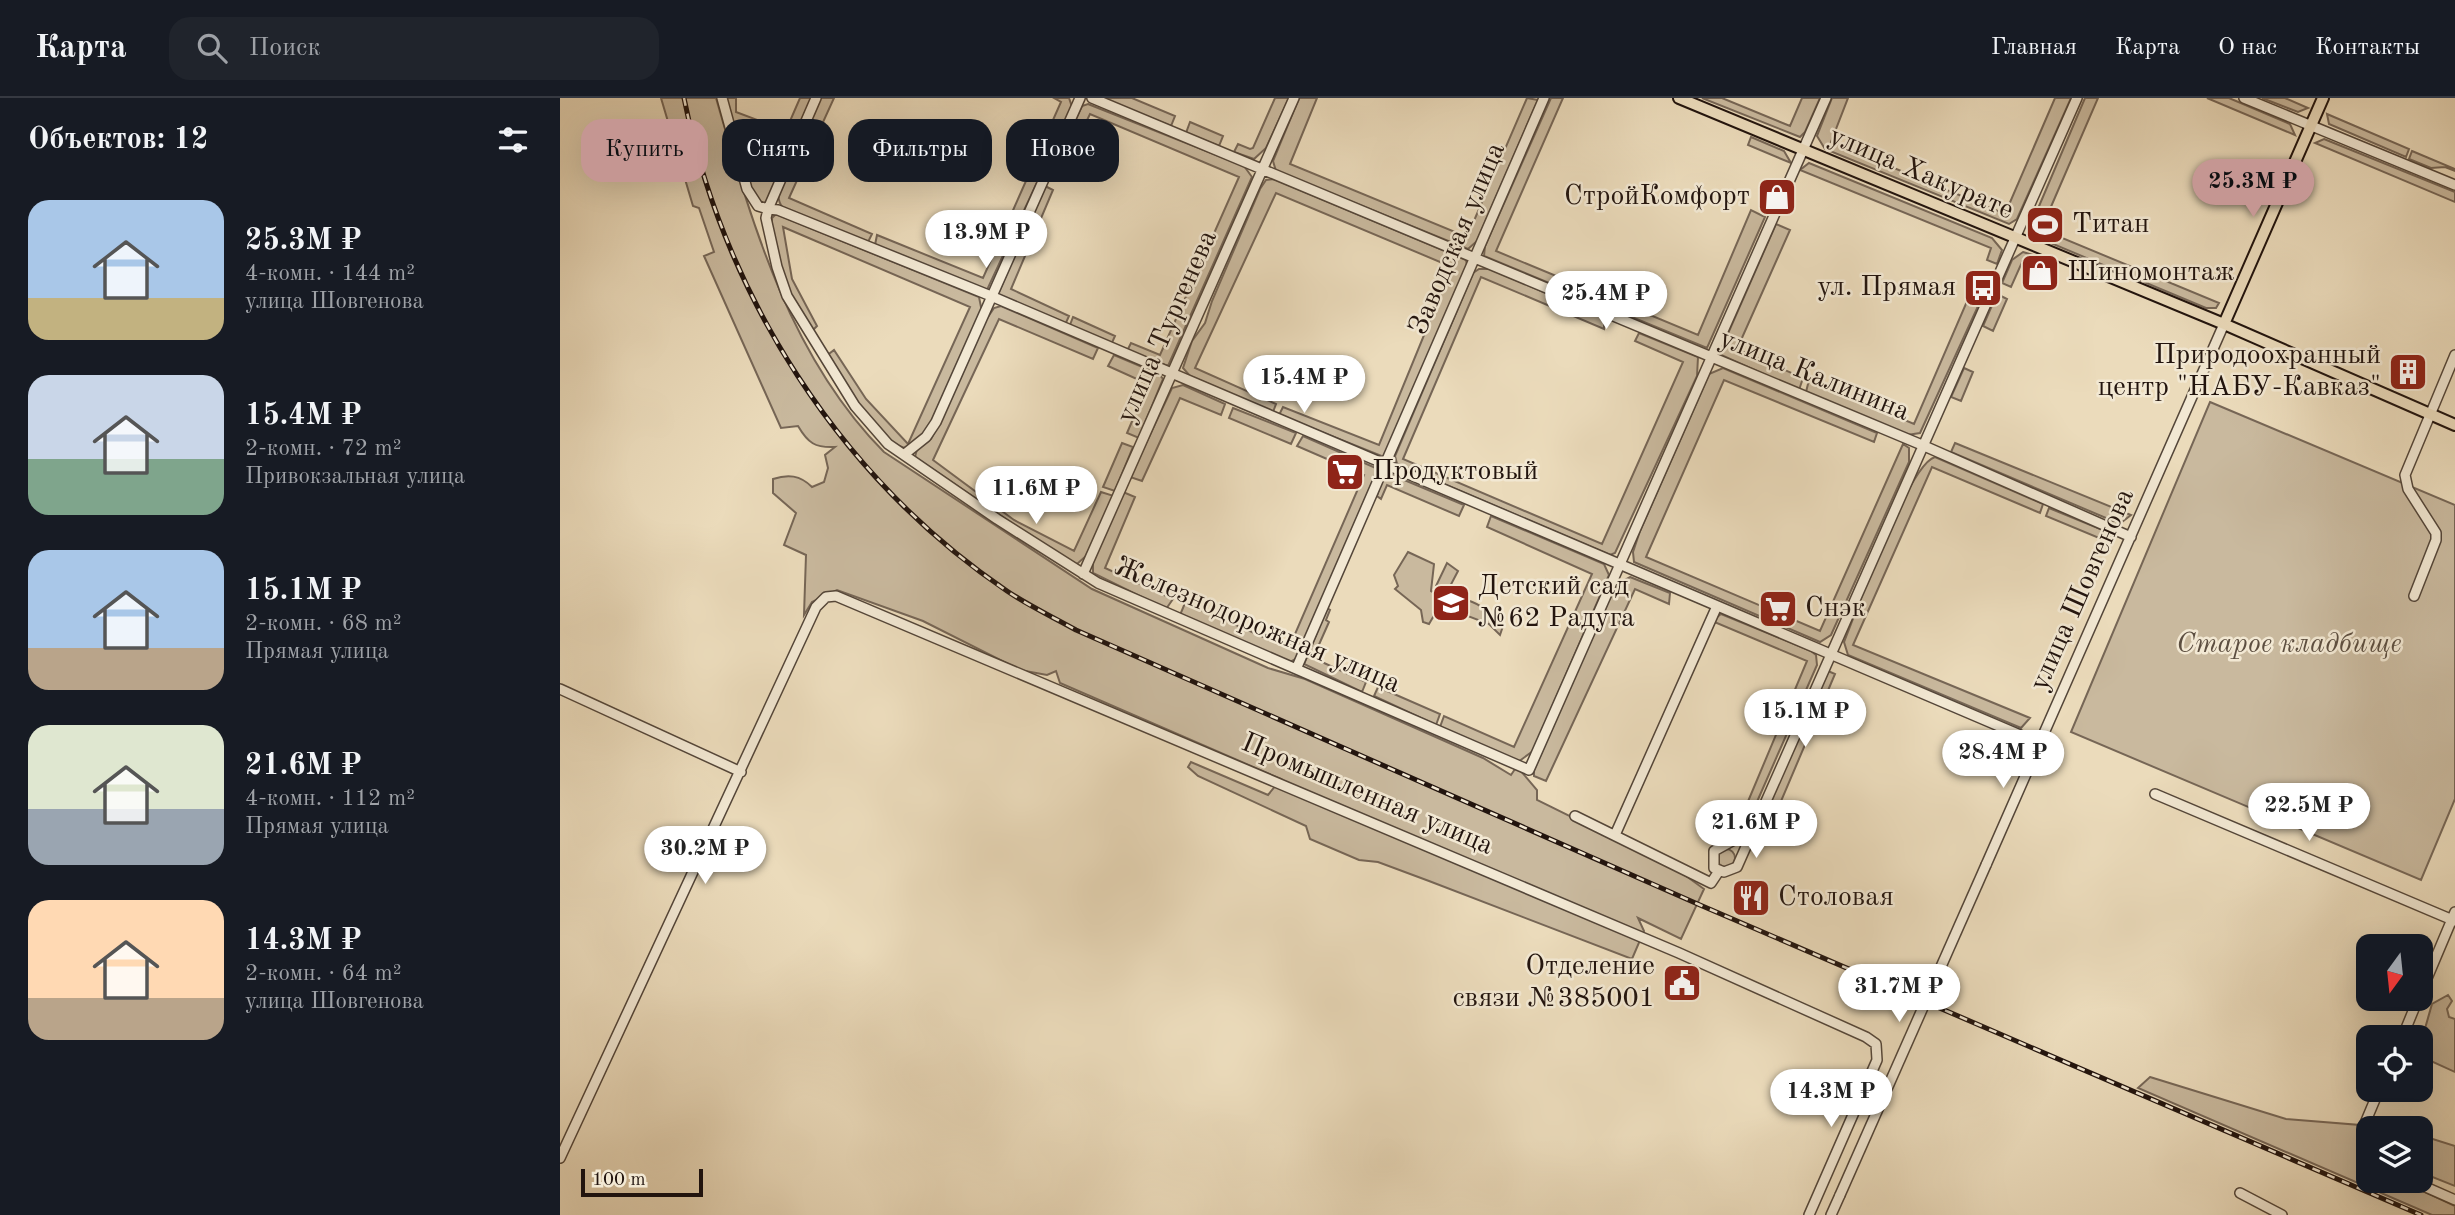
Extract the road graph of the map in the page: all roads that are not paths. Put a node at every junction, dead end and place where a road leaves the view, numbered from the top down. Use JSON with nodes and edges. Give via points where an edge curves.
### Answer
{"nodes":[{"id":1,"x":722,"y":98,"type":"edge"},
{"id":2,"x":816,"y":98,"type":"edge"},
{"id":3,"x":1080,"y":98,"type":"edge"},
{"id":4,"x":1092,"y":98,"type":"edge"},
{"id":5,"x":1294,"y":98,"type":"edge"},
{"id":6,"x":1544,"y":98,"type":"edge"},
{"id":7,"x":1679,"y":98,"type":"edge"},
{"id":8,"x":1826,"y":98,"type":"edge"},
{"id":9,"x":2077,"y":98,"type":"edge"},
{"id":10,"x":2244,"y":98,"type":"edge"},
{"id":11,"x":2323,"y":98,"type":"edge"},
{"id":12,"x":2311,"y":126,"type":"junction"},
{"id":13,"x":1803,"y":149,"type":"junction"},
{"id":14,"x":1262,"y":169,"type":"junction"},
{"id":15,"x":2455,"y":185,"type":"edge"},
{"id":16,"x":768,"y":209,"type":"junction"},
{"id":17,"x":2015,"y":238,"type":"junction"},
{"id":18,"x":1475,"y":258,"type":"junction"},
{"id":19,"x":991,"y":296,"type":"junction"},
{"id":20,"x":2224,"y":324,"type":"junction"},
{"id":21,"x":2455,"y":355,"type":"edge"},
{"id":22,"x":1711,"y":358,"type":"junction"},
{"id":23,"x":1172,"y":374,"type":"junction"},
{"id":24,"x":2430,"y":414,"type":"junction"},
{"id":25,"x":2455,"y":425,"type":"edge"},
{"id":26,"x":1922,"y":446,"type":"junction"},
{"id":27,"x":906,"y":453,"type":"junction"},
{"id":28,"x":1385,"y":465,"type":"junction"},
{"id":29,"x":2131,"y":537,"type":"junction"},
{"id":30,"x":1619,"y":565,"type":"junction"},
{"id":31,"x":1083,"y":574,"type":"junction"},
{"id":32,"x":2414,"y":596,"type":"dead end"},
{"id":33,"x":1717,"y":606,"type":"junction"},
{"id":34,"x":1831,"y":655,"type":"junction"},
{"id":35,"x":1297,"y":667,"type":"junction"},
{"id":36,"x":560,"y":689,"type":"edge"},
{"id":37,"x":2020,"y":735,"type":"dead end"},
{"id":38,"x":741,"y":772,"type":"junction"},
{"id":39,"x":2155,"y":794,"type":"dead end"},
{"id":40,"x":1575,"y":816,"type":"dead end"},
{"id":41,"x":1752,"y":830,"type":"junction"},
{"id":42,"x":1615,"y":835,"type":"junction"},
{"id":43,"x":1719,"y":871,"type":"junction"},
{"id":44,"x":2454,"y":917,"type":"edge"},
{"id":45,"x":2433,"y":965,"type":"edge"},
{"id":46,"x":560,"y":1158,"type":"edge"},
{"id":47,"x":2433,"y":1190,"type":"edge"},
{"id":48,"x":2240,"y":1193,"type":"dead end"},
{"id":49,"x":2455,"y":1200,"type":"edge"},
{"id":50,"x":1809,"y":1215,"type":"edge"},
{"id":51,"x":1831,"y":1215,"type":"edge"},
{"id":52,"x":2282,"y":1215,"type":"edge"}],
"edges":[{"from":1,"to":16,"type":"street","via":[[747,189],[758,206]]},
{"from":2,"to":16,"type":"street"},
{"from":3,"to":19,"type":"street"},
{"from":4,"to":14,"type":"street","name":"улица Калинина"},
{"from":5,"to":14,"type":"street","name":"улица Тургенева"},
{"from":6,"to":18,"type":"street","name":"Заводская улица"},
{"from":7,"to":13,"type":"main road","name":"улица Хакурате"},
{"from":8,"to":13,"type":"street"},
{"from":9,"to":17,"type":"street"},
{"from":10,"to":12,"type":"street"},
{"from":11,"to":12,"type":"main road","name":"улица Шовгенова"},
{"from":12,"to":15,"type":"street"},
{"from":12,"to":20,"type":"main road","name":"улица Шовгенова"},
{"from":13,"to":17,"type":"main road","name":"улица Хакурате"},
{"from":13,"to":22,"type":"street"},
{"from":14,"to":18,"type":"street","name":"улица Калинина"},
{"from":14,"to":23,"type":"street","name":"улица Тургенева"},
{"from":16,"to":19,"type":"street"},
{"from":16,"to":27,"type":"street","name":"Железнодорожная улица","via":[[777,267],[805,328],[855,407],[888,444]]},
{"from":17,"to":20,"type":"main road","name":"улица Хакурате"},
{"from":17,"to":26,"type":"street"},
{"from":18,"to":22,"type":"street","name":"улица Калинина"},
{"from":18,"to":28,"type":"street","name":"Заводская улица"},
{"from":19,"to":23,"type":"street"},
{"from":19,"to":27,"type":"street","via":[[936,422]]},
{"from":20,"to":24,"type":"main road","name":"улица Хакурате"},
{"from":20,"to":29,"type":"street","name":"улица Шовгенова"},
{"from":21,"to":24,"type":"street"},
{"from":22,"to":26,"type":"street","name":"улица Калинина"},
{"from":22,"to":30,"type":"street"},
{"from":23,"to":28,"type":"street"},
{"from":23,"to":31,"type":"street","name":"улица Тургенева"},
{"from":24,"to":25,"type":"main road","name":"улица Хакурате"},
{"from":24,"to":32,"type":"street","via":[[2405,481],[2436,540]]},
{"from":26,"to":29,"type":"street","name":"улица Калинина"},
{"from":26,"to":34,"type":"street"},
{"from":27,"to":31,"type":"street","name":"Железнодорожная улица"},
{"from":28,"to":30,"type":"street"},
{"from":28,"to":35,"type":"street","name":"Заводская улица"},
{"from":29,"to":51,"type":"street","name":"улица Шовгенова","bridge":true},
{"from":30,"to":33,"type":"street"},
{"from":30,"to":35,"type":"street","name":"Железнодорожная улица","via":[[1529,770]]},
{"from":31,"to":35,"type":"street","name":"Железнодорожная улица","via":[[1289,668]]},
{"from":33,"to":34,"type":"street"},
{"from":33,"to":42,"type":"street"},
{"from":34,"to":37,"type":"street"},
{"from":34,"to":41,"type":"street"},
{"from":36,"to":38,"type":"street"},
{"from":38,"to":46,"type":"street"},
{"from":38,"to":50,"type":"street","name":"Промышленная улица","via":[[816,607],[826,597],[836,596],[1680,953],[1866,1037],[1876,1044],[1877,1060]]},
{"from":39,"to":44,"type":"street"},
{"from":40,"to":42,"type":"street"},
{"from":41,"to":43,"type":"street","via":[[1737,867]]},
{"from":41,"to":43,"type":"street","via":[[1714,852]]},
{"from":42,"to":43,"type":"street","via":[[1711,883]]},
{"from":44,"to":45,"type":"street"},
{"from":47,"to":49,"type":"street"},
{"from":48,"to":52,"type":"street"}]}
